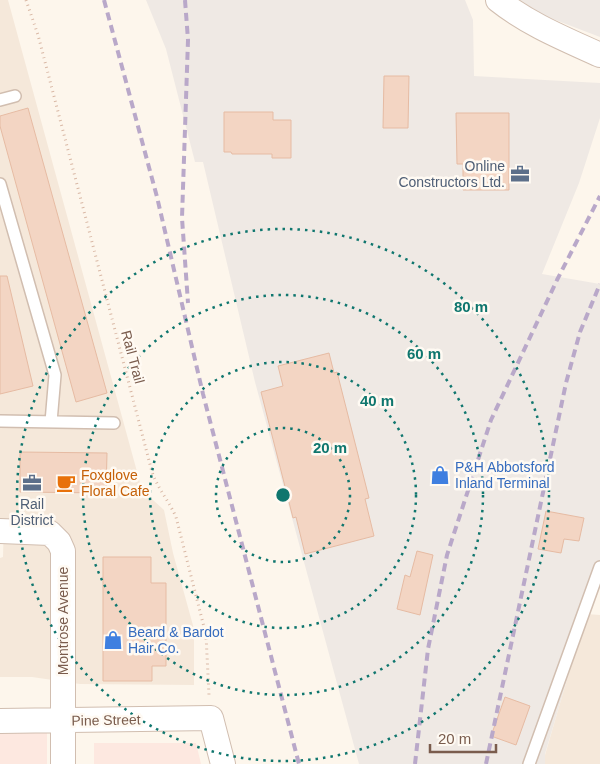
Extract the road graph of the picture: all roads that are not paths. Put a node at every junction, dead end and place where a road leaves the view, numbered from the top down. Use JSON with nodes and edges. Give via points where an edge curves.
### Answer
{"nodes":[{"id":1,"x":498,"y":0,"type":"edge"},
{"id":2,"x":600,"y":55,"type":"edge"},
{"id":3,"x":14,"y":96,"type":"dead end"},
{"id":4,"x":0,"y":100,"type":"edge"},
{"id":5,"x":0,"y":184,"type":"edge"},
{"id":6,"x":0,"y":421,"type":"edge"},
{"id":7,"x":51,"y":422,"type":"junction"},
{"id":8,"x":114,"y":423,"type":"dead end"},
{"id":9,"x":0,"y":531,"type":"edge"},
{"id":10,"x":600,"y":567,"type":"edge"},
{"id":11,"x":63,"y":720,"type":"junction"},
{"id":12,"x":0,"y":721,"type":"edge"},
{"id":13,"x":63,"y":764,"type":"edge"},
{"id":14,"x":224,"y":764,"type":"edge"},
{"id":15,"x":529,"y":764,"type":"edge"}],
"edges":[{"from":1,"to":2,"type":"street","via":[[531,22]]},
{"from":3,"to":4,"type":"lane"},
{"from":5,"to":7,"type":"lane","via":[[55,375]]},
{"from":6,"to":7,"type":"lane"},
{"from":7,"to":8,"type":"lane"},
{"from":9,"to":11,"type":"street","name":"Montrose Avenue","via":[[50,533],[60,542],[63,552]]},
{"from":10,"to":15,"type":"lane"},
{"from":11,"to":12,"type":"street","name":"Pine Street"},
{"from":11,"to":13,"type":"street","name":"Montrose Avenue"},
{"from":11,"to":14,"type":"street","name":"Pine Street","via":[[212,718]]}]}
